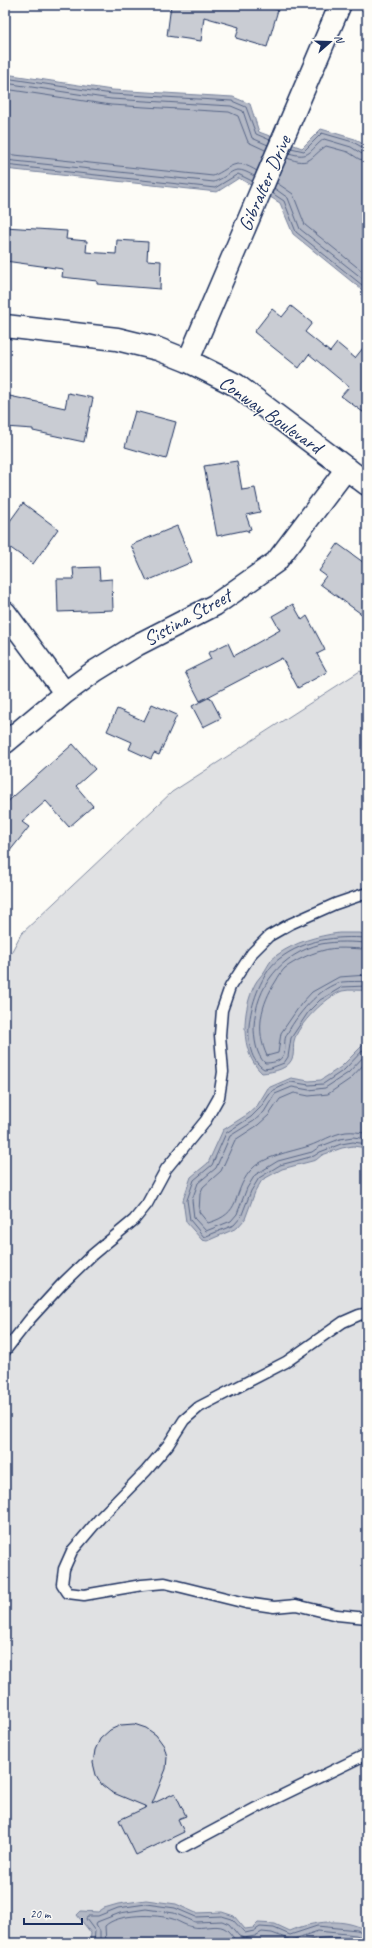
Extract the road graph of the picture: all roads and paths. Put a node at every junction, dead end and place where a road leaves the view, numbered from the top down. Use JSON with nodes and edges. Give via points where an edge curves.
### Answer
{"nodes":[{"id":1,"x":340,"y":5,"type":"edge"},
{"id":2,"x":5,"y":326,"type":"edge"},
{"id":3,"x":188,"y":361,"type":"junction"},
{"id":4,"x":347,"y":468,"type":"junction"},
{"id":5,"x":367,"y":484,"type":"edge"},
{"id":6,"x":5,"y":612,"type":"edge"},
{"id":7,"x":65,"y":693,"type":"junction"},
{"id":8,"x":5,"y":743,"type":"edge"},
{"id":9,"x":367,"y":893,"type":"edge"},
{"id":10,"x":367,"y":1313,"type":"edge"},
{"id":11,"x":5,"y":1351,"type":"edge"},
{"id":12,"x":367,"y":1618,"type":"edge"},
{"id":13,"x":367,"y":1754,"type":"edge"},
{"id":14,"x":183,"y":1848,"type":"dead end"}],
"edges":[{"from":1,"to":3,"type":"street","name":"Gibralter Drive"},
{"from":2,"to":3,"type":"street","name":"Conway Boulevard","via":[[116,339],[158,349]]},
{"from":3,"to":4,"type":"street","name":"Conway Boulevard","via":[[236,385]]},
{"from":4,"to":5,"type":"street","name":"Conway Boulevard"},
{"from":4,"to":7,"type":"street","name":"Sistina Street","via":[[276,562],[215,605],[137,645]]},
{"from":6,"to":7,"type":"street"},
{"from":7,"to":8,"type":"street","name":"Sistina Street"},
{"from":9,"to":11,"type":"lane","via":[[290,924],[269,936],[252,953],[230,987],[222,1010],[220,1035],[223,1072],[218,1097],[206,1120],[166,1169],[147,1204],[134,1220],[62,1284]]},
{"from":10,"to":12,"type":"lane","via":[[343,1322],[286,1362],[199,1407],[184,1420],[168,1445],[146,1471],[72,1551],[64,1569],[62,1584],[68,1593],[84,1595],[165,1583],[246,1603],[274,1607],[296,1605],[337,1615]]},
{"from":13,"to":14,"type":"lane","via":[[256,1808]]}]}
